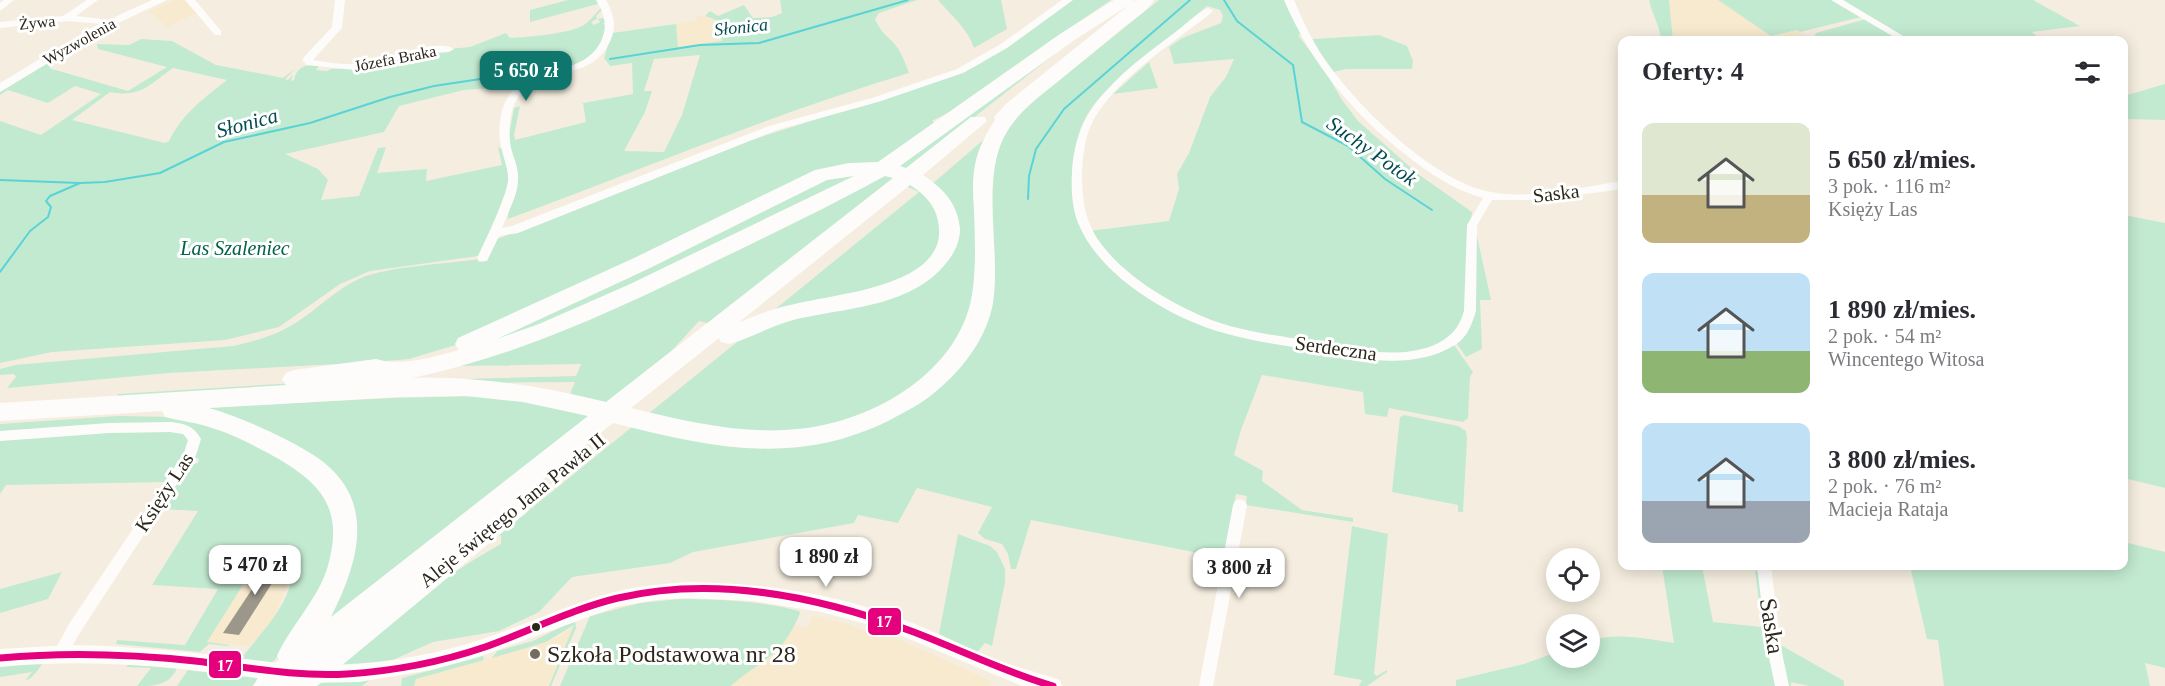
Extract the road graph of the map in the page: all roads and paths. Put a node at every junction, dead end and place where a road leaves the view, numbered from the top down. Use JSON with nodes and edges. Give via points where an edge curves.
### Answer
{"nodes":[{"id":1,"x":9,"y":0,"type":"edge"},
{"id":2,"x":93,"y":0,"type":"edge"},
{"id":3,"x":161,"y":0,"type":"edge"},
{"id":4,"x":190,"y":0,"type":"edge"},
{"id":5,"x":340,"y":0,"type":"edge"},
{"id":6,"x":1068,"y":0,"type":"edge"},
{"id":7,"x":1128,"y":0,"type":"edge"},
{"id":8,"x":1146,"y":0,"type":"edge"},
{"id":9,"x":1289,"y":0,"type":"edge"},
{"id":10,"x":1836,"y":0,"type":"edge"},
{"id":11,"x":606,"y":3,"type":"edge"},
{"id":12,"x":0,"y":8,"type":"edge"},
{"id":13,"x":1208,"y":11,"type":"dead end"},
{"id":14,"x":65,"y":19,"type":"junction"},
{"id":15,"x":110,"y":23,"type":"junction"},
{"id":16,"x":0,"y":25,"type":"edge"},
{"id":17,"x":218,"y":33,"type":"dead end"},
{"id":18,"x":1898,"y":36,"type":"edge"},
{"id":19,"x":449,"y":49,"type":"dead end"},
{"id":20,"x":0,"y":87,"type":"edge"},
{"id":21,"x":1014,"y":107,"type":"junction"},
{"id":22,"x":911,"y":175,"type":"junction"},
{"id":23,"x":1618,"y":186,"type":"edge"},
{"id":24,"x":1489,"y":196,"type":"junction"},
{"id":25,"x":495,"y":233,"type":"junction"},
{"id":26,"x":483,"y":258,"type":"dead end"},
{"id":27,"x":729,"y":336,"type":"junction"},
{"id":28,"x":294,"y":379,"type":"junction"},
{"id":29,"x":0,"y":398,"type":"edge"},
{"id":30,"x":100,"y":405,"type":"junction"},
{"id":31,"x":0,"y":412,"type":"edge"},
{"id":32,"x":0,"y":436,"type":"edge"},
{"id":33,"x":1240,"y":505,"type":"dead end"},
{"id":34,"x":1764,"y":570,"type":"edge"},
{"id":35,"x":61,"y":652,"type":"junction"},
{"id":36,"x":0,"y":658,"type":"edge"},
{"id":37,"x":268,"y":686,"type":"edge"},
{"id":38,"x":296,"y":686,"type":"edge"},
{"id":39,"x":1053,"y":686,"type":"edge"},
{"id":40,"x":1206,"y":686,"type":"edge"},
{"id":41,"x":1782,"y":686,"type":"edge"}],
"edges":[{"from":1,"to":12,"type":"street","name":"Żywa"},
{"from":2,"to":14,"type":"street"},
{"from":3,"to":15,"type":"street","name":"Wyzwolenia"},
{"from":4,"to":17,"type":"street"},
{"from":5,"to":19,"type":"street","name":"Józefa Braka","via":[[337,28],[309,57],[310,63],[355,67],[420,51]]},
{"from":6,"to":25,"type":"street","via":[[1005,46],[960,71],[773,128],[514,230]]},
{"from":7,"to":22,"type":"highway"},
{"from":7,"to":22,"type":"highway","via":[[1068,34],[968,111]]},
{"from":8,"to":21,"type":"highway"},
{"from":9,"to":24,"type":"street","via":[[1307,42],[1350,101],[1369,120],[1431,168]]},
{"from":10,"to":18,"type":"street"},
{"from":11,"to":25,"type":"street","via":[[610,27],[599,55],[581,66],[539,78],[520,89],[511,100],[505,144],[514,176]]},
{"from":13,"to":24,"type":"street","name":"Serdeczna","via":[[1117,87],[1090,117],[1083,135],[1077,186],[1082,219],[1101,251],[1139,286],[1184,314],[1254,336],[1352,353],[1417,354],[1453,340],[1467,322],[1472,225]]},
{"from":14,"to":15,"type":"street","name":"Żywa"},
{"from":14,"to":16,"type":"street","name":"Żywa"},
{"from":15,"to":20,"type":"street","name":"Wyzwolenia"},
{"from":21,"to":22,"type":"highway"},
{"from":21,"to":30,"type":"highway","via":[[985,157],[984,284],[977,321],[964,346],[926,388],[873,420],[812,439],[730,439],[530,393],[467,387]]},
{"from":22,"to":27,"type":"highway","name":"Aleje świętego Jana Pawła II"},
{"from":22,"to":28,"type":"highway","via":[[860,181],[559,326],[519,341],[432,367]]},
{"from":22,"to":37,"type":"highway"},
{"from":23,"to":24,"type":"street","name":"Saska","via":[[1519,198]]},
{"from":25,"to":26,"type":"street"},
{"from":27,"to":28,"type":"highway","via":[[800,310],[893,290],[918,278],[946,248],[951,230],[950,215],[937,193],[913,177],[893,170],[848,170],[822,175],[487,336],[407,363]]},
{"from":27,"to":38,"type":"highway","name":"Aleje świętego Jana Pawła II"},
{"from":28,"to":29,"type":"highway"},
{"from":30,"to":31,"type":"highway"},
{"from":30,"to":37,"type":"highway","via":[[182,411],[238,426],[301,460],[322,475],[335,491],[345,533],[333,591],[310,631]]},
{"from":32,"to":35,"type":"street","name":"Księży Las","via":[[170,427],[187,430],[195,439],[190,455]]},
{"from":33,"to":40,"type":"street"},
{"from":34,"to":41,"type":"street","name":"Saska"},
{"from":35,"to":36,"type":"street"},
{"from":35,"to":39,"type":"street","via":[[121,653],[317,675],[380,672],[473,651],[605,602],[659,592],[710,590],[778,597],[871,617],[913,631],[1001,671]]}]}
